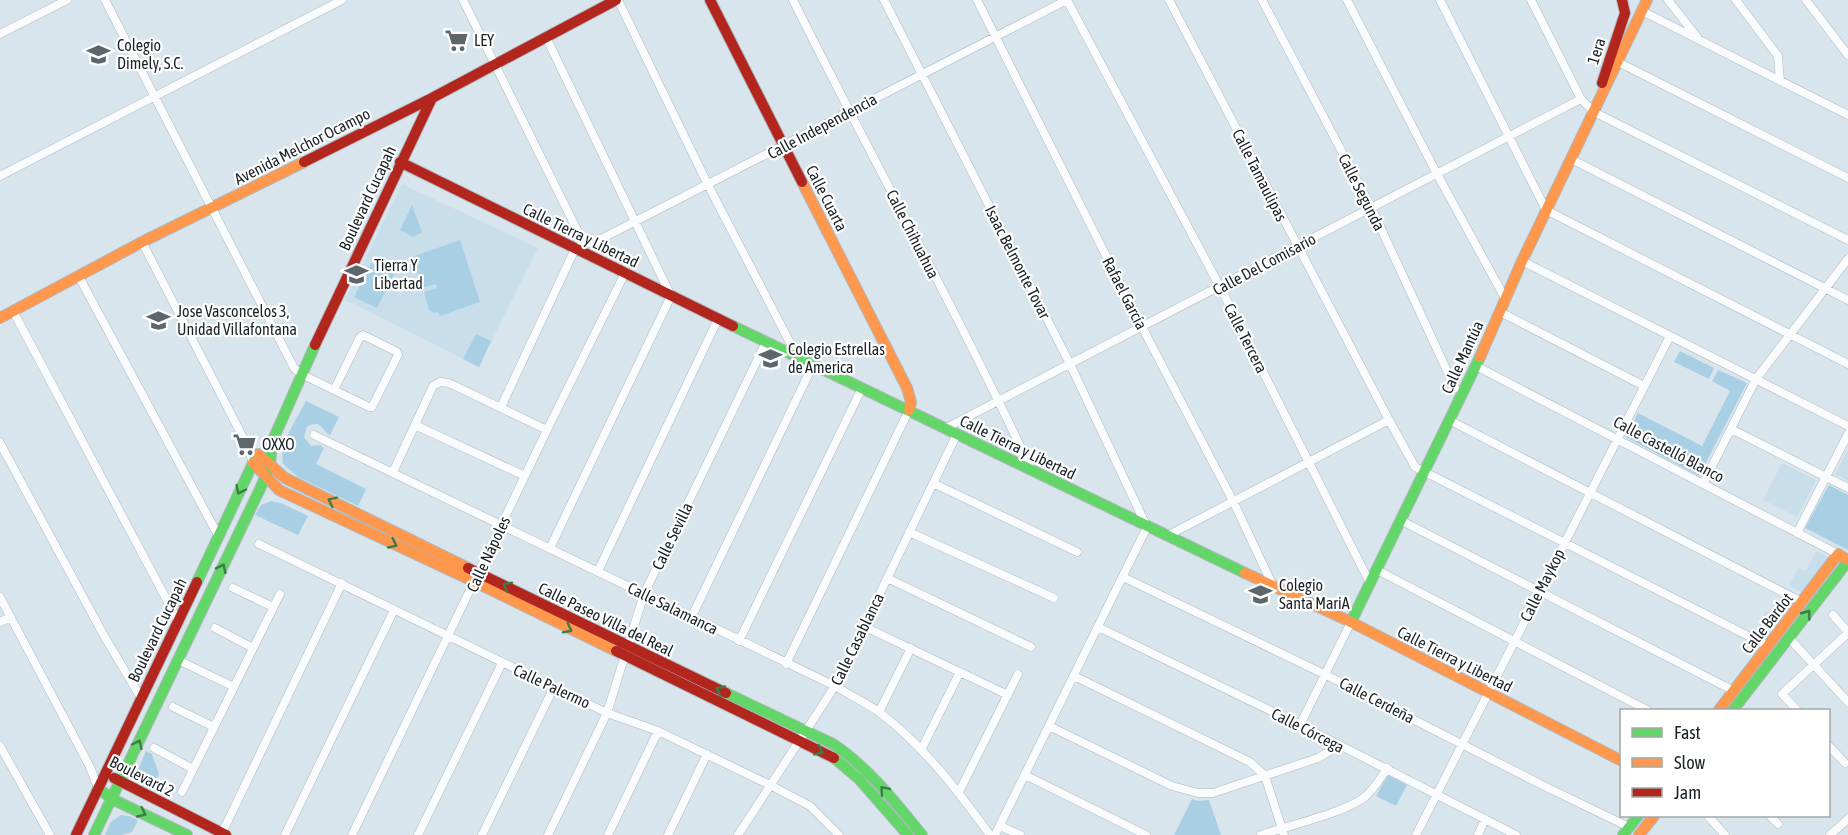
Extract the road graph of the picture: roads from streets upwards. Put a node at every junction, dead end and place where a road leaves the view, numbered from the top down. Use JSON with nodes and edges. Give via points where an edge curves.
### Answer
{"nodes":[{"id":1,"x":67,"y":0,"type":"edge"},
{"id":2,"x":105,"y":0,"type":"edge"},
{"id":3,"x":342,"y":0,"type":"edge"},
{"id":4,"x":463,"y":0,"type":"edge"},
{"id":5,"x":617,"y":0,"type":"edge"},
{"id":6,"x":710,"y":0,"type":"edge"},
{"id":7,"x":793,"y":0,"type":"edge"},
{"id":8,"x":884,"y":0,"type":"edge"},
{"id":9,"x":977,"y":0,"type":"edge"},
{"id":10,"x":1067,"y":0,"type":"edge"},
{"id":11,"x":1169,"y":0,"type":"edge"},
{"id":12,"x":1262,"y":0,"type":"edge"},
{"id":13,"x":1347,"y":0,"type":"edge"},
{"id":14,"x":1440,"y":0,"type":"edge"},
{"id":15,"x":1531,"y":0,"type":"edge"},
{"id":16,"x":1622,"y":0,"type":"edge"},
{"id":17,"x":1647,"y":0,"type":"edge"},
{"id":18,"x":1668,"y":0,"type":"edge"},
{"id":19,"x":1736,"y":0,"type":"edge"},
{"id":20,"x":1806,"y":0,"type":"edge"},
{"id":21,"x":1642,"y":11,"type":"junction"},
{"id":22,"x":0,"y":34,"type":"edge"},
{"id":23,"x":546,"y":37,"type":"junction"},
{"id":24,"x":996,"y":37,"type":"junction"},
{"id":25,"x":1699,"y":40,"type":"junction"},
{"id":26,"x":1848,"y":55,"type":"edge"},
{"id":27,"x":1618,"y":62,"type":"junction"},
{"id":28,"x":495,"y":63,"type":"junction"},
{"id":29,"x":922,"y":75,"type":"junction"},
{"id":30,"x":1780,"y":81,"type":"junction"},
{"id":31,"x":154,"y":96,"type":"junction"},
{"id":32,"x":432,"y":98,"type":"junction"},
{"id":33,"x":1581,"y":99,"type":"junction"},
{"id":34,"x":848,"y":111,"type":"junction"},
{"id":35,"x":1594,"y":112,"type":"junction"},
{"id":36,"x":1848,"y":115,"type":"edge"},
{"id":37,"x":1510,"y":136,"type":"junction"},
{"id":38,"x":783,"y":146,"type":"junction"},
{"id":39,"x":1571,"y":159,"type":"junction"},
{"id":40,"x":400,"y":162,"type":"junction"},
{"id":41,"x":1437,"y":174,"type":"junction"},
{"id":42,"x":0,"y":176,"type":"edge"},
{"id":43,"x":1848,"y":178,"type":"edge"},
{"id":44,"x":708,"y":185,"type":"junction"},
{"id":45,"x":1371,"y":207,"type":"junction"},
{"id":46,"x":212,"y":208,"type":"junction"},
{"id":47,"x":1546,"y":210,"type":"junction"},
{"id":48,"x":636,"y":221,"type":"junction"},
{"id":49,"x":1848,"y":240,"type":"edge"},
{"id":50,"x":142,"y":242,"type":"junction"},
{"id":51,"x":580,"y":246,"type":"junction"},
{"id":52,"x":1298,"y":246,"type":"junction"},
{"id":53,"x":1848,"y":259,"type":"edge"},
{"id":54,"x":1522,"y":261,"type":"junction"},
{"id":55,"x":625,"y":273,"type":"junction"},
{"id":56,"x":78,"y":275,"type":"junction"},
{"id":57,"x":1220,"y":287,"type":"junction"},
{"id":58,"x":1825,"y":288,"type":"junction"},
{"id":59,"x":671,"y":296,"type":"junction"},
{"id":60,"x":1506,"y":300,"type":"junction"},
{"id":61,"x":1848,"y":300,"type":"edge"},
{"id":62,"x":13,"y":311,"type":"junction"},
{"id":63,"x":1500,"y":312,"type":"junction"},
{"id":64,"x":0,"y":318,"type":"edge"},
{"id":65,"x":718,"y":319,"type":"junction"},
{"id":66,"x":1142,"y":327,"type":"junction"},
{"id":67,"x":1790,"y":335,"type":"junction"},
{"id":68,"x":1670,"y":336,"type":"junction"},
{"id":69,"x":766,"y":342,"type":"junction"},
{"id":70,"x":798,"y":357,"type":"junction"},
{"id":71,"x":1070,"y":364,"type":"junction"},
{"id":72,"x":1848,"y":364,"type":"edge"},
{"id":73,"x":813,"y":365,"type":"junction"},
{"id":74,"x":1476,"y":366,"type":"junction"},
{"id":75,"x":301,"y":374,"type":"junction"},
{"id":76,"x":1756,"y":379,"type":"junction"},
{"id":77,"x":1644,"y":386,"type":"junction"},
{"id":78,"x":862,"y":388,"type":"junction"},
{"id":79,"x":1455,"y":388,"type":"dead end"},
{"id":80,"x":334,"y":390,"type":"junction"},
{"id":81,"x":999,"y":401,"type":"junction"},
{"id":82,"x":501,"y":407,"type":"junction"},
{"id":83,"x":909,"y":410,"type":"junction"},
{"id":84,"x":1389,"y":420,"type":"junction"},
{"id":85,"x":1449,"y":420,"type":"junction"},
{"id":86,"x":415,"y":425,"type":"junction"},
{"id":87,"x":1848,"y":426,"type":"edge"},
{"id":88,"x":946,"y":428,"type":"junction"},
{"id":89,"x":1731,"y":429,"type":"junction"},
{"id":90,"x":547,"y":430,"type":"junction"},
{"id":91,"x":957,"y":434,"type":"junction"},
{"id":92,"x":1848,"y":434,"type":"edge"},
{"id":93,"x":314,"y":435,"type":"dead end"},
{"id":94,"x":1617,"y":438,"type":"junction"},
{"id":95,"x":272,"y":442,"type":"junction"},
{"id":96,"x":0,"y":443,"type":"edge"},
{"id":97,"x":253,"y":455,"type":"junction"},
{"id":98,"x":1310,"y":463,"type":"junction"},
{"id":99,"x":270,"y":466,"type":"junction"},
{"id":100,"x":1031,"y":469,"type":"junction"},
{"id":101,"x":393,"y":472,"type":"junction"},
{"id":102,"x":1424,"y":472,"type":"junction"},
{"id":103,"x":525,"y":476,"type":"junction"},
{"id":104,"x":265,"y":477,"type":"junction"},
{"id":105,"x":1826,"y":477,"type":"junction"},
{"id":106,"x":933,"y":483,"type":"junction"},
{"id":107,"x":1703,"y":484,"type":"junction"},
{"id":108,"x":1848,"y":488,"type":"edge"},
{"id":109,"x":1590,"y":493,"type":"junction"},
{"id":110,"x":1233,"y":501,"type":"junction"},
{"id":111,"x":1400,"y":520,"type":"junction"},
{"id":112,"x":502,"y":525,"type":"junction"},
{"id":113,"x":1148,"y":527,"type":"junction"},
{"id":114,"x":909,"y":532,"type":"junction"},
{"id":115,"x":1797,"y":532,"type":"junction"},
{"id":116,"x":1167,"y":536,"type":"junction"},
{"id":117,"x":219,"y":537,"type":"junction"},
{"id":118,"x":1565,"y":542,"type":"junction"},
{"id":119,"x":259,"y":544,"type":"dead end"},
{"id":120,"x":550,"y":548,"type":"junction"},
{"id":121,"x":1077,"y":552,"type":"dead end"},
{"id":122,"x":1845,"y":558,"type":"edge"},
{"id":123,"x":1377,"y":570,"type":"junction"},
{"id":124,"x":598,"y":571,"type":"junction"},
{"id":125,"x":1123,"y":577,"type":"junction"},
{"id":126,"x":477,"y":578,"type":"junction"},
{"id":127,"x":887,"y":578,"type":"junction"},
{"id":128,"x":342,"y":583,"type":"junction"},
{"id":129,"x":1370,"y":583,"type":"junction"},
{"id":130,"x":1273,"y":586,"type":"junction"},
{"id":131,"x":233,"y":588,"type":"dead end"},
{"id":132,"x":1539,"y":591,"type":"junction"},
{"id":133,"x":280,"y":594,"type":"dead end"},
{"id":134,"x":644,"y":594,"type":"junction"},
{"id":135,"x":0,"y":597,"type":"edge"},
{"id":136,"x":1054,"y":598,"type":"dead end"},
{"id":137,"x":1802,"y":602,"type":"junction"},
{"id":138,"x":273,"y":607,"type":"junction"},
{"id":139,"x":394,"y":610,"type":"junction"},
{"id":140,"x":1833,"y":615,"type":"dead end"},
{"id":141,"x":692,"y":616,"type":"junction"},
{"id":142,"x":11,"y":617,"type":"junction"},
{"id":143,"x":178,"y":621,"type":"junction"},
{"id":144,"x":0,"y":622,"type":"edge"},
{"id":145,"x":1351,"y":622,"type":"junction"},
{"id":146,"x":863,"y":626,"type":"junction"},
{"id":147,"x":1098,"y":627,"type":"junction"},
{"id":148,"x":215,"y":628,"type":"dead end"},
{"id":149,"x":1848,"y":633,"type":"edge"},
{"id":150,"x":449,"y":635,"type":"junction"},
{"id":151,"x":1789,"y":638,"type":"junction"},
{"id":152,"x":739,"y":641,"type":"junction"},
{"id":153,"x":1513,"y":642,"type":"junction"},
{"id":154,"x":1768,"y":646,"type":"junction"},
{"id":155,"x":1031,"y":647,"type":"dead end"},
{"id":156,"x":253,"y":648,"type":"junction"},
{"id":157,"x":911,"y":648,"type":"junction"},
{"id":158,"x":627,"y":652,"type":"junction"},
{"id":159,"x":178,"y":660,"type":"junction"},
{"id":160,"x":501,"y":663,"type":"junction"},
{"id":161,"x":786,"y":664,"type":"junction"},
{"id":162,"x":1813,"y":664,"type":"junction"},
{"id":163,"x":1756,"y":671,"type":"junction"},
{"id":164,"x":960,"y":672,"type":"junction"},
{"id":165,"x":1018,"y":675,"type":"dead end"},
{"id":166,"x":1326,"y":675,"type":"junction"},
{"id":167,"x":1074,"y":676,"type":"junction"},
{"id":168,"x":835,"y":686,"type":"junction"},
{"id":169,"x":234,"y":687,"type":"junction"},
{"id":170,"x":554,"y":687,"type":"junction"},
{"id":171,"x":1734,"y":691,"type":"junction"},
{"id":172,"x":1487,"y":693,"type":"junction"},
{"id":173,"x":1008,"y":695,"type":"junction"},
{"id":174,"x":141,"y":698,"type":"junction"},
{"id":175,"x":1848,"y":702,"type":"edge"},
{"id":176,"x":173,"y":707,"type":"dead end"},
{"id":177,"x":1643,"y":709,"type":"edge"},
{"id":178,"x":1720,"y":709,"type":"edge"},
{"id":179,"x":1734,"y":709,"type":"edge"},
{"id":180,"x":1795,"y":709,"type":"edge"},
{"id":181,"x":879,"y":712,"type":"junction"},
{"id":182,"x":607,"y":713,"type":"junction"},
{"id":183,"x":1300,"y":725,"type":"junction"},
{"id":184,"x":1049,"y":726,"type":"junction"},
{"id":185,"x":214,"y":727,"type":"junction"},
{"id":186,"x":805,"y":730,"type":"junction"},
{"id":187,"x":658,"y":731,"type":"junction"},
{"id":188,"x":799,"y":740,"type":"junction"},
{"id":189,"x":1333,"y":743,"type":"junction"},
{"id":190,"x":1461,"y":743,"type":"junction"},
{"id":191,"x":0,"y":746,"type":"edge"},
{"id":192,"x":154,"y":748,"type":"dead end"},
{"id":193,"x":1830,"y":748,"type":"edge"},
{"id":194,"x":921,"y":750,"type":"junction"},
{"id":195,"x":707,"y":754,"type":"junction"},
{"id":196,"x":1620,"y":760,"type":"edge"},
{"id":197,"x":1845,"y":763,"type":"dead end"},
{"id":198,"x":90,"y":766,"type":"junction"},
{"id":199,"x":1387,"y":768,"type":"junction"},
{"id":200,"x":194,"y":769,"type":"junction"},
{"id":201,"x":106,"y":773,"type":"junction"},
{"id":202,"x":1025,"y":775,"type":"junction"},
{"id":203,"x":1265,"y":776,"type":"junction"},
{"id":204,"x":120,"y":782,"type":"junction"},
{"id":205,"x":770,"y":785,"type":"junction"},
{"id":206,"x":98,"y":788,"type":"junction"},
{"id":207,"x":182,"y":792,"type":"dead end"},
{"id":208,"x":959,"y":792,"type":"junction"},
{"id":209,"x":1436,"y":793,"type":"junction"},
{"id":210,"x":112,"y":799,"type":"junction"},
{"id":211,"x":1637,"y":817,"type":"edge"},
{"id":212,"x":1653,"y":817,"type":"edge"},
{"id":213,"x":1709,"y":817,"type":"edge"},
{"id":214,"x":1771,"y":817,"type":"edge"},
{"id":215,"x":1485,"y":819,"type":"junction"},
{"id":216,"x":1778,"y":824,"type":"dead end"},
{"id":217,"x":1846,"y":824,"type":"edge"},
{"id":218,"x":1000,"y":826,"type":"junction"},
{"id":219,"x":1626,"y":831,"type":"edge"},
{"id":220,"x":1283,"y":832,"type":"edge"},
{"id":221,"x":740,"y":833,"type":"edge"},
{"id":222,"x":224,"y":834,"type":"edge"},
{"id":223,"x":50,"y":835,"type":"edge"},
{"id":224,"x":76,"y":835,"type":"edge"},
{"id":225,"x":94,"y":835,"type":"edge"},
{"id":226,"x":187,"y":835,"type":"edge"},
{"id":227,"x":285,"y":835,"type":"edge"},
{"id":228,"x":352,"y":835,"type":"edge"},
{"id":229,"x":418,"y":835,"type":"edge"},
{"id":230,"x":482,"y":835,"type":"edge"},
{"id":231,"x":548,"y":835,"type":"edge"},
{"id":232,"x":608,"y":835,"type":"edge"},
{"id":233,"x":668,"y":835,"type":"edge"},
{"id":234,"x":750,"y":835,"type":"edge"},
{"id":235,"x":839,"y":835,"type":"edge"},
{"id":236,"x":908,"y":835,"type":"edge"},
{"id":237,"x":922,"y":835,"type":"edge"},
{"id":238,"x":990,"y":835,"type":"edge"},
{"id":239,"x":995,"y":835,"type":"edge"},
{"id":240,"x":1020,"y":835,"type":"edge"},
{"id":241,"x":1146,"y":835,"type":"edge"},
{"id":242,"x":1261,"y":835,"type":"edge"},
{"id":243,"x":1416,"y":835,"type":"edge"},
{"id":244,"x":1478,"y":835,"type":"edge"},
{"id":245,"x":1516,"y":835,"type":"edge"},
{"id":246,"x":1639,"y":835,"type":"edge"},
{"id":247,"x":1725,"y":835,"type":"edge"},
{"id":248,"x":1830,"y":835,"type":"edge"}],
"edges":[{"from":1,"to":22,"type":"street"},
{"from":2,"to":31,"type":"street"},
{"from":3,"to":31,"type":"street"},
{"from":4,"to":28,"type":"street"},
{"from":5,"to":23,"type":"street","name":"Avenida Melchor Ocampo"},
{"from":5,"to":44,"type":"street"},
{"from":6,"to":38,"type":"street","name":"Calle Cuarta"},
{"from":7,"to":34,"type":"street","name":"Calle Chihuahua"},
{"from":8,"to":29,"type":"street","name":"Isaac Belmonte Tovar"},
{"from":9,"to":24,"type":"street","name":"Rafael García"},
{"from":10,"to":24,"type":"street","name":"Calle Independencia"},
{"from":10,"to":57,"type":"street","name":"Calle Tercera"},
{"from":11,"to":52,"type":"street","name":"Calle Tamaulipas"},
{"from":12,"to":45,"type":"street","name":"Calle Segunda"},
{"from":13,"to":41,"type":"street"},
{"from":14,"to":37,"type":"street"},
{"from":15,"to":33,"type":"street"},
{"from":16,"to":35,"type":"street","name":"1era","via":[[1625,13]]},
{"from":17,"to":21,"type":"street","name":"Calle Mantúa"},
{"from":18,"to":25,"type":"street"},
{"from":19,"to":30,"type":"street","via":[[1778,56]]},
{"from":20,"to":26,"type":"street"},
{"from":21,"to":25,"type":"street"},
{"from":21,"to":27,"type":"street","name":"Calle Mantúa"},
{"from":23,"to":28,"type":"street","name":"Avenida Melchor Ocampo"},
{"from":23,"to":48,"type":"street"},
{"from":24,"to":29,"type":"street","name":"Calle Independencia"},
{"from":24,"to":66,"type":"street","name":"Rafael García"},
{"from":25,"to":30,"type":"street"},
{"from":27,"to":35,"type":"street","name":"Calle Mantúa"},
{"from":27,"to":43,"type":"street"},
{"from":28,"to":32,"type":"street","name":"Avenida Melchor Ocampo"},
{"from":28,"to":51,"type":"street"},
{"from":29,"to":34,"type":"street","name":"Calle Independencia"},
{"from":29,"to":71,"type":"street","name":"Isaac Belmonte Tovar"},
{"from":30,"to":36,"type":"street"},
{"from":31,"to":42,"type":"street"},
{"from":31,"to":46,"type":"street"},
{"from":32,"to":40,"type":"street","name":"Boulevard Cucapah"},
{"from":32,"to":46,"type":"street","name":"Avenida Melchor Ocampo"},
{"from":33,"to":35,"type":"street"},
{"from":33,"to":37,"type":"street","name":"Calle Del Comisario"},
{"from":34,"to":38,"type":"street","name":"Calle Independencia"},
{"from":34,"to":81,"type":"street","name":"Calle Chihuahua"},
{"from":35,"to":39,"type":"street","name":"Calle Mantúa"},
{"from":35,"to":49,"type":"street"},
{"from":37,"to":41,"type":"street","name":"Calle Del Comisario"},
{"from":37,"to":47,"type":"street"},
{"from":38,"to":44,"type":"street","name":"Calle Independencia"},
{"from":38,"to":83,"type":"street","name":"Calle Cuarta","via":[[907,388]]},
{"from":39,"to":47,"type":"street","name":"Calle Mantúa"},
{"from":39,"to":58,"type":"street"},
{"from":40,"to":51,"type":"street","name":"Calle Tierra y Libertad"},
{"from":40,"to":75,"type":"street","name":"Boulevard Cucapah"},
{"from":41,"to":45,"type":"street","name":"Calle Del Comisario"},
{"from":41,"to":60,"type":"street"},
{"from":44,"to":48,"type":"street","name":"Calle Independencia"},
{"from":44,"to":70,"type":"street"},
{"from":45,"to":52,"type":"street","name":"Calle Del Comisario"},
{"from":45,"to":79,"type":"street","name":"Calle Segunda"},
{"from":46,"to":50,"type":"street","name":"Avenida Melchor Ocampo"},
{"from":46,"to":75,"type":"street","via":[[289,361]]},
{"from":47,"to":54,"type":"street","name":"Calle Mantúa"},
{"from":47,"to":67,"type":"street"},
{"from":48,"to":51,"type":"street","name":"Calle Independencia"},
{"from":48,"to":59,"type":"street"},
{"from":50,"to":56,"type":"street","name":"Avenida Melchor Ocampo"},
{"from":50,"to":97,"type":"street"},
{"from":51,"to":55,"type":"street","name":"Calle Tierra y Libertad"},
{"from":51,"to":82,"type":"street"},
{"from":52,"to":57,"type":"street","name":"Calle Del Comisario"},
{"from":52,"to":84,"type":"street","name":"Calle Tamaulipas"},
{"from":53,"to":58,"type":"street"},
{"from":54,"to":60,"type":"street","name":"Calle Mantúa"},
{"from":54,"to":68,"type":"street"},
{"from":55,"to":59,"type":"street","name":"Calle Tierra y Libertad"},
{"from":55,"to":90,"type":"street","name":"Calle Nápoles"},
{"from":56,"to":62,"type":"street","name":"Avenida Melchor Ocampo"},
{"from":56,"to":117,"type":"street"},
{"from":57,"to":66,"type":"street","name":"Calle Del Comisario"},
{"from":57,"to":98,"type":"street","name":"Calle Tercera"},
{"from":58,"to":61,"type":"street"},
{"from":58,"to":67,"type":"street"},
{"from":59,"to":65,"type":"street","name":"Calle Tierra y Libertad"},
{"from":59,"to":120,"type":"street"},
{"from":60,"to":63,"type":"street","name":"Calle Mantúa"},
{"from":62,"to":64,"type":"street","name":"Avenida Melchor Ocampo"},
{"from":62,"to":143,"type":"street"},
{"from":63,"to":74,"type":"street","name":"Calle Mantúa"},
{"from":63,"to":77,"type":"street"},
{"from":65,"to":69,"type":"street","name":"Calle Tierra y Libertad"},
{"from":65,"to":124,"type":"street"},
{"from":66,"to":71,"type":"street","name":"Calle Del Comisario"},
{"from":66,"to":110,"type":"street","name":"Rafael García"},
{"from":67,"to":72,"type":"street"},
{"from":67,"to":76,"type":"street"},
{"from":68,"to":76,"type":"street"},
{"from":68,"to":77,"type":"street","name":"Calle Maykop"},
{"from":69,"to":70,"type":"street","name":"Calle Tierra y Libertad"},
{"from":69,"to":134,"type":"street","name":"Calle Sevilla"},
{"from":70,"to":73,"type":"street","name":"Calle Tierra y Libertad"},
{"from":71,"to":81,"type":"street","name":"Calle Del Comisario"},
{"from":71,"to":113,"type":"street","name":"Isaac Belmonte Tovar"},
{"from":73,"to":78,"type":"street","name":"Calle Tierra y Libertad"},
{"from":73,"to":141,"type":"street"},
{"from":74,"to":85,"type":"street","name":"Calle Mantúa"},
{"from":74,"to":94,"type":"street","name":"Calle Castelló Blanco"},
{"from":75,"to":80,"type":"street"},
{"from":75,"to":95,"type":"street","name":"Boulevard Cucapah"},
{"from":76,"to":87,"type":"street"},
{"from":76,"to":89,"type":"street"},
{"from":77,"to":94,"type":"street","name":"Calle Maykop"},
{"from":78,"to":83,"type":"street","name":"Calle Tierra y Libertad"},
{"from":78,"to":152,"type":"street"},
{"from":80,"to":80,"type":"street","via":[[363,335],[397,352],[372,407]]},
{"from":81,"to":88,"type":"street","name":"Calle Del Comisario"},
{"from":81,"to":100,"type":"street","name":"Calle Chihuahua"},
{"from":82,"to":86,"type":"street","via":[[440,382],[433,386]]},
{"from":82,"to":90,"type":"street"},
{"from":83,"to":88,"type":"street","name":"Calle Tierra y Libertad"},
{"from":83,"to":161,"type":"street"},
{"from":84,"to":98,"type":"street"},
{"from":84,"to":102,"type":"street","name":"Calle Tamaulipas","via":[[1411,462]]},
{"from":85,"to":102,"type":"street","name":"Calle Mantúa"},
{"from":85,"to":109,"type":"street"},
{"from":86,"to":101,"type":"street"},
{"from":86,"to":103,"type":"street"},
{"from":88,"to":91,"type":"street","name":"Calle Tierra y Libertad"},
{"from":89,"to":105,"type":"street"},
{"from":89,"to":107,"type":"street"},
{"from":90,"to":103,"type":"street","name":"Calle Nápoles"},
{"from":91,"to":100,"type":"street","name":"Calle Tierra y Libertad"},
{"from":91,"to":106,"type":"street","name":"Calle Casablanca"},
{"from":92,"to":105,"type":"street"},
{"from":93,"to":101,"type":"street","name":"Calle Salamanca"},
{"from":94,"to":107,"type":"street","name":"Calle Castelló Blanco"},
{"from":94,"to":109,"type":"street","name":"Calle Maykop"},
{"from":95,"to":97,"type":"street","name":"Boulevard Cucapah"},
{"from":95,"to":99,"type":"street","name":"Boulevard Cucapah"},
{"from":96,"to":174,"type":"street"},
{"from":97,"to":99,"type":"street","name":"Calle Paseo Villa del Real"},
{"from":97,"to":104,"type":"street","name":"Calle Paseo Villa del Real"},
{"from":97,"to":117,"type":"street","name":"Boulevard Cucapah","one_way":true},
{"from":98,"to":110,"type":"street"},
{"from":98,"to":129,"type":"street","name":"Calle Tercera"},
{"from":99,"to":104,"type":"street","name":"Boulevard Cucapah"},
{"from":126,"to":99,"type":"street","name":"Calle Paseo Villa del Real","one_way":true,"via":[[285,478]]},
{"from":100,"to":113,"type":"street","name":"Calle Tierra y Libertad"},
{"from":101,"to":112,"type":"street","name":"Calle Salamanca"},
{"from":102,"to":111,"type":"street","name":"Calle Mantúa"},
{"from":102,"to":118,"type":"street"},
{"from":103,"to":112,"type":"street","name":"Calle Nápoles"},
{"from":104,"to":126,"type":"street","name":"Calle Paseo Villa del Real","one_way":true,"via":[[279,490]]},
{"from":159,"to":104,"type":"street","name":"Boulevard Cucapah","one_way":true},
{"from":105,"to":108,"type":"street"},
{"from":105,"to":115,"type":"street"},
{"from":106,"to":114,"type":"street","name":"Calle Casablanca"},
{"from":106,"to":121,"type":"street"},
{"from":107,"to":115,"type":"street","name":"Calle Castelló Blanco"},
{"from":109,"to":118,"type":"street","name":"Calle Maykop"},
{"from":109,"to":137,"type":"street"},
{"from":110,"to":116,"type":"street"},
{"from":110,"to":130,"type":"street","name":"Rafael García"},
{"from":111,"to":123,"type":"street","name":"Calle Mantúa"},
{"from":111,"to":132,"type":"street"},
{"from":112,"to":120,"type":"street","name":"Calle Salamanca"},
{"from":112,"to":126,"type":"street","name":"Calle Nápoles"},
{"from":113,"to":116,"type":"street","name":"Calle Tierra y Libertad"},
{"from":113,"to":125,"type":"street"},
{"from":114,"to":127,"type":"street","name":"Calle Casablanca"},
{"from":114,"to":136,"type":"street"},
{"from":115,"to":122,"type":"street","name":"Calle Castelló Blanco"},
{"from":116,"to":130,"type":"street","name":"Calle Tierra y Libertad"},
{"from":117,"to":143,"type":"street","name":"Boulevard Cucapah"},
{"from":118,"to":132,"type":"street","name":"Calle Maykop"},
{"from":118,"to":154,"type":"street"},
{"from":119,"to":128,"type":"street","name":"Calle Palermo"},
{"from":120,"to":124,"type":"street","name":"Calle Salamanca"},
{"from":122,"to":137,"type":"street","name":"Calle Bardot"},
{"from":151,"to":122,"type":"street","name":"Calle Bardot","one_way":true},
{"from":123,"to":129,"type":"street","name":"Calle Mantúa"},
{"from":123,"to":153,"type":"street"},
{"from":124,"to":134,"type":"street","name":"Calle Salamanca"},
{"from":125,"to":147,"type":"street"},
{"from":125,"to":166,"type":"street","name":"Calle Cerdeña"},
{"from":126,"to":150,"type":"street","name":"Calle Nápoles"},
{"from":126,"to":158,"type":"street","name":"Calle Paseo Villa del Real"},
{"from":127,"to":146,"type":"street","name":"Calle Casablanca"},
{"from":127,"to":155,"type":"street"},
{"from":128,"to":139,"type":"street","name":"Calle Palermo"},
{"from":128,"to":222,"type":"street"},
{"from":129,"to":145,"type":"street","name":"Calle Mantúa"},
{"from":130,"to":145,"type":"street","name":"Calle Tierra y Libertad"},
{"from":131,"to":138,"type":"street"},
{"from":132,"to":153,"type":"street","name":"Calle Maykop"},
{"from":132,"to":171,"type":"street"},
{"from":133,"to":138,"type":"street"},
{"from":134,"to":141,"type":"street","name":"Calle Salamanca"},
{"from":134,"to":158,"type":"street","name":"Calle Sevilla"},
{"from":135,"to":142,"type":"street"},
{"from":137,"to":154,"type":"street","name":"Calle Bardot"},
{"from":138,"to":156,"type":"street"},
{"from":139,"to":150,"type":"street","name":"Calle Palermo"},
{"from":139,"to":227,"type":"street"},
{"from":140,"to":149,"type":"street"},
{"from":141,"to":152,"type":"street","name":"Calle Salamanca"},
{"from":142,"to":144,"type":"street"},
{"from":142,"to":198,"type":"street"},
{"from":143,"to":174,"type":"street","name":"Boulevard Cucapah"},
{"from":145,"to":166,"type":"street","name":"Calle Mantúa"},
{"from":145,"to":172,"type":"street","name":"Calle Tierra y Libertad"},
{"from":146,"to":157,"type":"street"},
{"from":146,"to":168,"type":"street","name":"Calle Casablanca"},
{"from":147,"to":167,"type":"street"},
{"from":147,"to":183,"type":"street","name":"Calle Córcega"},
{"from":148,"to":156,"type":"street"},
{"from":149,"to":162,"type":"street"},
{"from":150,"to":160,"type":"street","name":"Calle Palermo"},
{"from":150,"to":228,"type":"street","name":"Calle Nápoles"},
{"from":151,"to":162,"type":"street"},
{"from":151,"to":163,"type":"street","name":"Calle Bardot"},
{"from":152,"to":161,"type":"street","name":"Calle Salamanca"},
{"from":153,"to":172,"type":"street","name":"Calle Maykop"},
{"from":153,"to":177,"type":"street"},
{"from":154,"to":163,"type":"street","name":"Calle Bardot"},
{"from":156,"to":169,"type":"street"},
{"from":157,"to":164,"type":"street"},
{"from":157,"to":181,"type":"street"},
{"from":158,"to":182,"type":"street","name":"Calle Sevilla"},
{"from":186,"to":158,"type":"street","name":"Calle Paseo Villa del Real","one_way":true},
{"from":158,"to":188,"type":"street","name":"Calle Paseo Villa del Real"},
{"from":159,"to":169,"type":"street"},
{"from":204,"to":159,"type":"street","name":"Boulevard Cucapah","one_way":true},
{"from":160,"to":170,"type":"street","name":"Calle Palermo"},
{"from":160,"to":229,"type":"street"},
{"from":161,"to":168,"type":"street","name":"Calle Salamanca"},
{"from":162,"to":175,"type":"street"},
{"from":162,"to":180,"type":"street","via":[[1782,694]]},
{"from":163,"to":171,"type":"street","name":"Calle Bardot"},
{"from":163,"to":179,"type":"street","name":"Calle Bardot"},
{"from":164,"to":173,"type":"street"},
{"from":164,"to":194,"type":"street"},
{"from":165,"to":173,"type":"street"},
{"from":166,"to":183,"type":"street","name":"Calle Mantúa"},
{"from":166,"to":190,"type":"street","name":"Calle Cerdeña"},
{"from":167,"to":184,"type":"street"},
{"from":167,"to":203,"type":"street","via":[[1250,762]]},
{"from":168,"to":181,"type":"street","name":"Calle Salamanca"},
{"from":168,"to":186,"type":"street","name":"Calle Casablanca"},
{"from":169,"to":185,"type":"street"},
{"from":170,"to":182,"type":"street","name":"Calle Palermo"},
{"from":170,"to":230,"type":"street"},
{"from":171,"to":178,"type":"street","name":"Calle Bardot"},
{"from":172,"to":190,"type":"street","name":"Calle Maykop"},
{"from":172,"to":196,"type":"street","name":"Calle Tierra y Libertad"},
{"from":173,"to":208,"type":"street"},
{"from":174,"to":201,"type":"street","name":"Boulevard Cucapah"},
{"from":176,"to":185,"type":"street"},
{"from":181,"to":194,"type":"street","name":"Calle Salamanca"},
{"from":182,"to":187,"type":"street","name":"Calle Palermo"},
{"from":182,"to":231,"type":"street","name":"Calle Sevilla"},
{"from":183,"to":189,"type":"street","name":"Calle Córcega"},
{"from":184,"to":202,"type":"street"},
{"from":184,"to":203,"type":"street","via":[[1172,786],[1198,793],[1213,793]]},
{"from":185,"to":200,"type":"street"},
{"from":186,"to":188,"type":"street","name":"Calle Casablanca"},
{"from":237,"to":186,"type":"street","name":"Calle Paseo Villa del Real","one_way":true,"via":[[850,754]]},
{"from":187,"to":195,"type":"street","name":"Calle Palermo"},
{"from":187,"to":232,"type":"street"},
{"from":188,"to":205,"type":"street","name":"Calle Casablanca"},
{"from":188,"to":236,"type":"street","name":"Calle Paseo Villa del Real","one_way":true,"via":[[850,770]]},
{"from":189,"to":199,"type":"street","name":"Calle Córcega"},
{"from":189,"to":203,"type":"street","via":[[1318,758]]},
{"from":190,"to":209,"type":"street","name":"Calle Maykop"},
{"from":190,"to":219,"type":"street","name":"Calle Cerdeña"},
{"from":191,"to":223,"type":"street"},
{"from":192,"to":200,"type":"street"},
{"from":193,"to":197,"type":"street"},
{"from":194,"to":208,"type":"street","name":"Calle Salamanca"},
{"from":195,"to":205,"type":"street","name":"Calle Palermo"},
{"from":195,"to":233,"type":"street"},
{"from":198,"to":201,"type":"street","name":"Boulevard 2"},
{"from":198,"to":206,"type":"street","name":"Boulevard 2"},
{"from":199,"to":209,"type":"street","name":"Calle Córcega"},
{"from":199,"to":220,"type":"street","via":[[1365,797]]},
{"from":200,"to":207,"type":"street"},
{"from":201,"to":204,"type":"street","name":"Boulevard 2"},
{"from":201,"to":206,"type":"street","name":"Boulevard Cucapah"},
{"from":202,"to":218,"type":"street"},
{"from":202,"to":241,"type":"street"},
{"from":203,"to":220,"type":"street"},
{"from":204,"to":210,"type":"street","name":"Boulevard Cucapah"},
{"from":204,"to":222,"type":"street","name":"Boulevard 2"},
{"from":205,"to":221,"type":"street","name":"Calle Casablanca"},
{"from":205,"to":235,"type":"street","name":"Calle Palermo","via":[[810,806]]},
{"from":206,"to":210,"type":"street","name":"Boulevard 2"},
{"from":206,"to":224,"type":"street","name":"Boulevard Cucapah"},
{"from":208,"to":238,"type":"street","name":"Calle Salamanca"},
{"from":209,"to":215,"type":"street","name":"Calle Córcega"},
{"from":209,"to":243,"type":"street","name":"Calle Maykop"},
{"from":210,"to":225,"type":"street","name":"Boulevard Cucapah"},
{"from":210,"to":226,"type":"street","name":"Boulevard 2","one_way":true},
{"from":211,"to":219,"type":"street"},
{"from":212,"to":246,"type":"street"},
{"from":213,"to":247,"type":"street"},
{"from":214,"to":216,"type":"street"},
{"from":215,"to":244,"type":"street"},
{"from":215,"to":245,"type":"street","name":"Calle Córcega"},
{"from":217,"to":248,"type":"street"},
{"from":218,"to":239,"type":"street"},
{"from":218,"to":240,"type":"street"},
{"from":220,"to":242,"type":"street"},
{"from":221,"to":234,"type":"street"}]}
